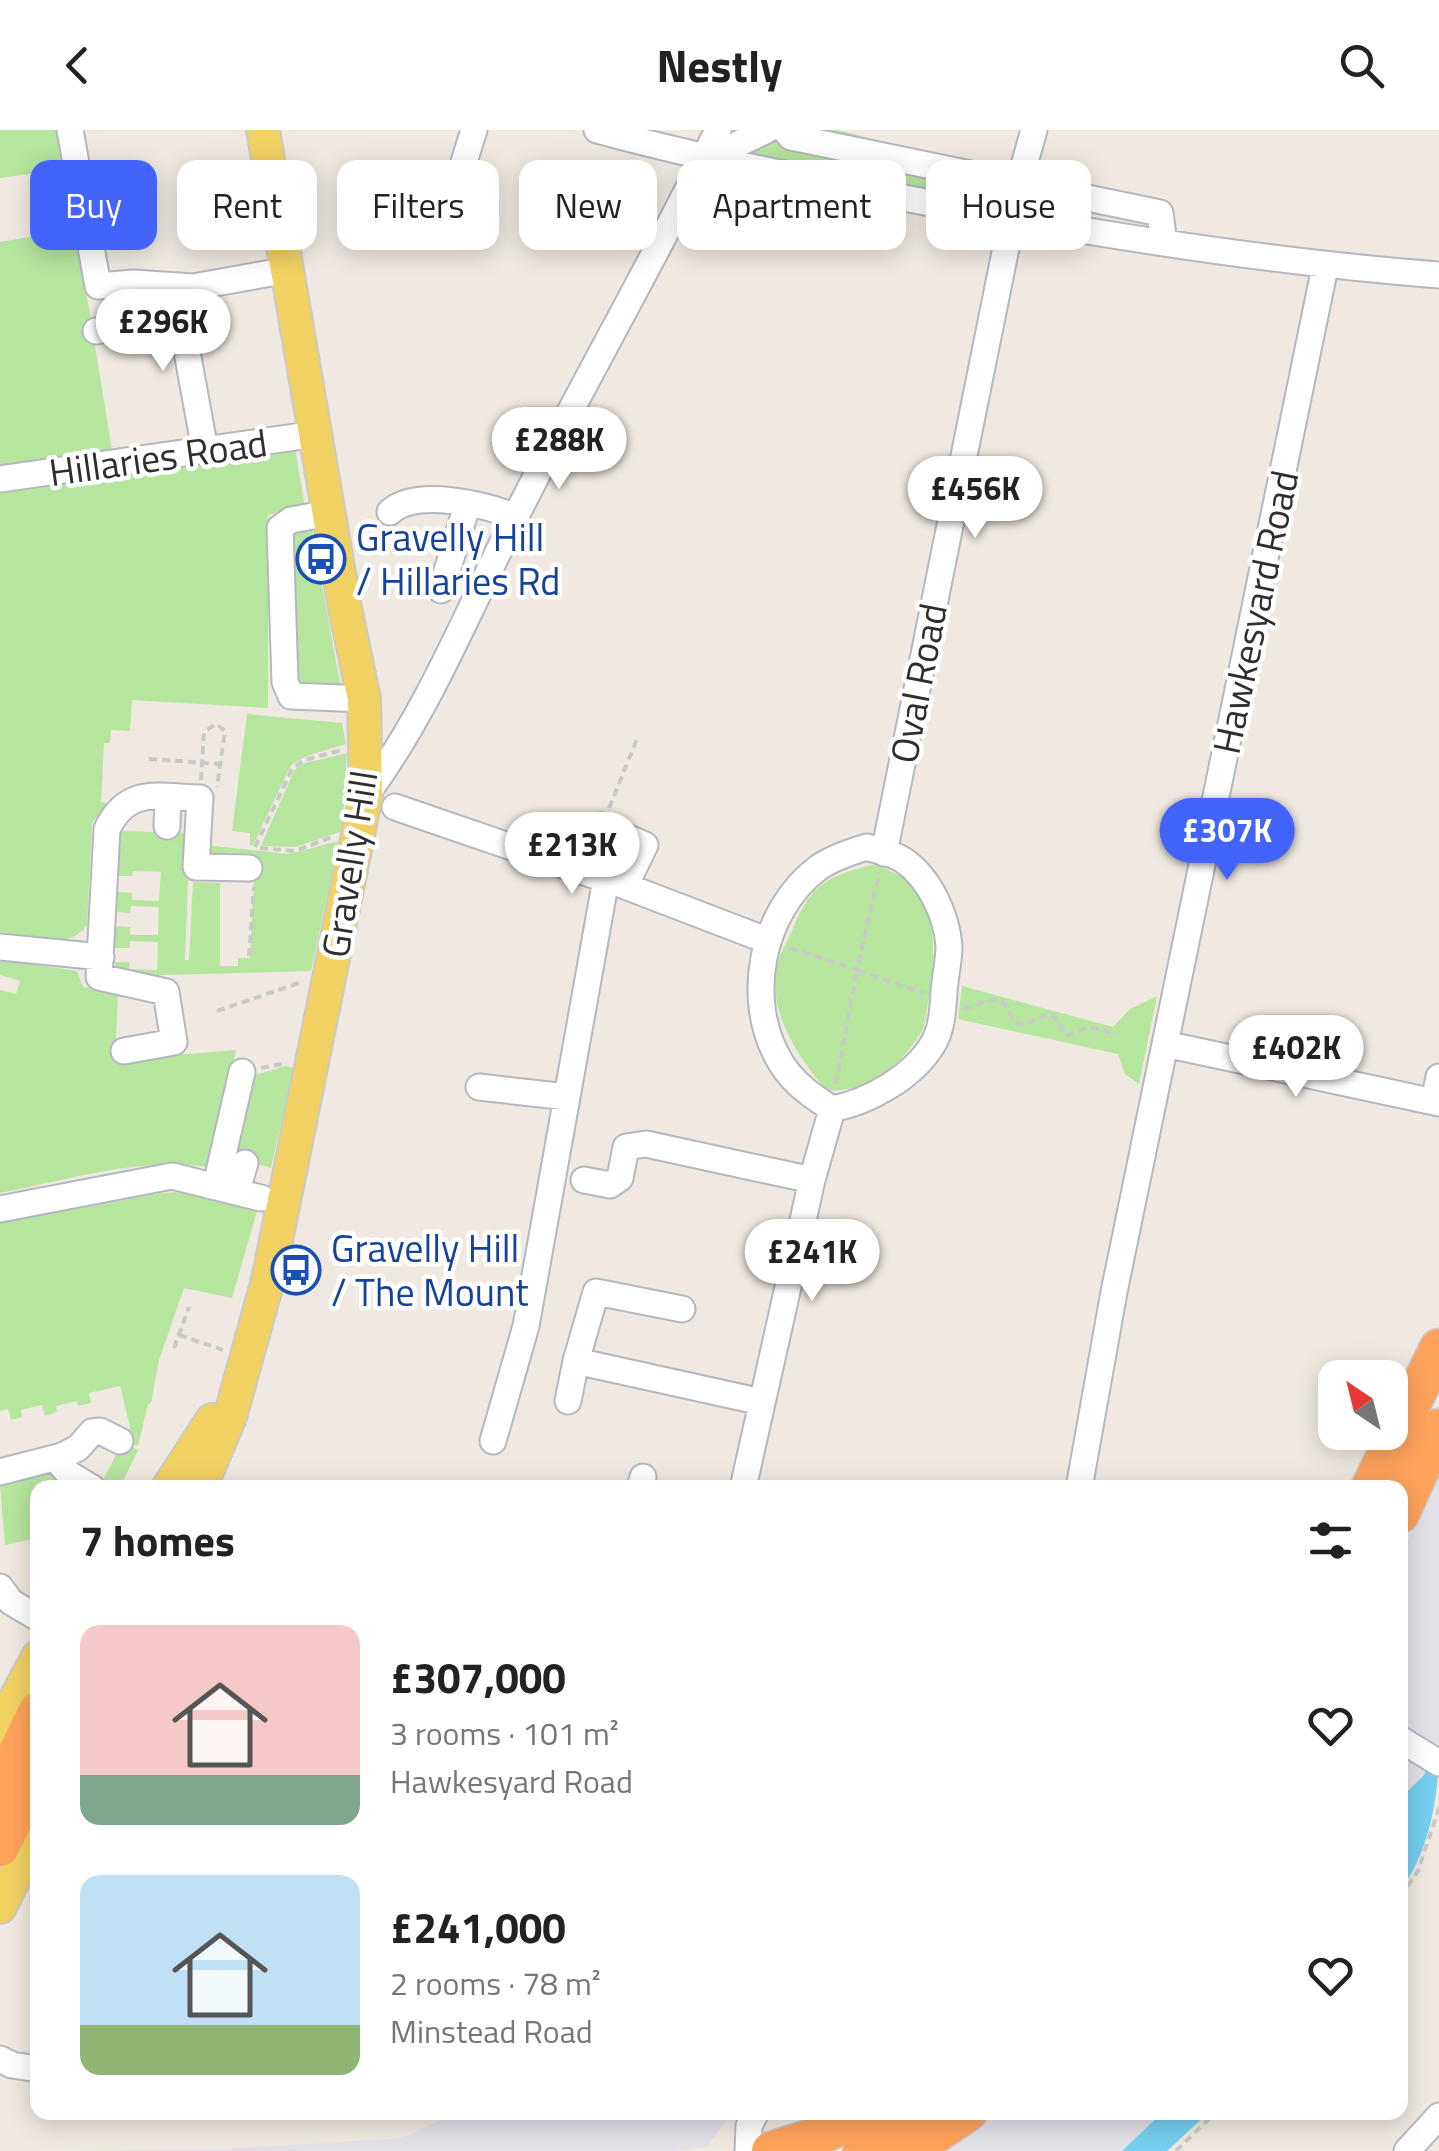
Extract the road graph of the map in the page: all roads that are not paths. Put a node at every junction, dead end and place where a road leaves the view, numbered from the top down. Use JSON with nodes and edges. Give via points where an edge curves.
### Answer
{"nodes":[{"id":1,"x":70,"y":130,"type":"edge"},
{"id":2,"x":263,"y":130,"type":"edge"},
{"id":3,"x":474,"y":130,"type":"edge"},
{"id":4,"x":597,"y":130,"type":"edge"},
{"id":5,"x":718,"y":130,"type":"edge"},
{"id":6,"x":768,"y":130,"type":"edge"},
{"id":7,"x":785,"y":130,"type":"edge"},
{"id":8,"x":1034,"y":130,"type":"edge"},
{"id":9,"x":467,"y":160,"type":"edge"},
{"id":10,"x":708,"y":160,"type":"edge"},
{"id":11,"x":715,"y":160,"type":"edge"},
{"id":12,"x":718,"y":160,"type":"edge"},
{"id":13,"x":1026,"y":160,"type":"edge"},
{"id":14,"x":926,"y":165,"type":"edge"},
{"id":15,"x":1091,"y":199,"type":"edge"},
{"id":16,"x":677,"y":229,"type":"edge"},
{"id":17,"x":1091,"y":230,"type":"edge"},
{"id":18,"x":1164,"y":242,"type":"junction"},
{"id":19,"x":1006,"y":250,"type":"edge"},
{"id":20,"x":1325,"y":267,"type":"junction"},
{"id":21,"x":288,"y":270,"type":"junction"},
{"id":22,"x":1439,"y":275,"type":"edge"},
{"id":23,"x":96,"y":331,"type":"dead end"},
{"id":24,"x":316,"y":434,"type":"junction"},
{"id":25,"x":206,"y":450,"type":"junction"},
{"id":26,"x":0,"y":479,"type":"edge"},
{"id":27,"x":468,"y":503,"type":"junction"},
{"id":28,"x":390,"y":512,"type":"dead end"},
{"id":29,"x":330,"y":513,"type":"junction"},
{"id":30,"x":515,"y":516,"type":"junction"},
{"id":31,"x":441,"y":590,"type":"dead end"},
{"id":32,"x":364,"y":699,"type":"junction"},
{"id":33,"x":168,"y":797,"type":"junction"},
{"id":34,"x":381,"y":801,"type":"junction"},
{"id":35,"x":168,"y":826,"type":"dead end"},
{"id":36,"x":601,"y":826,"type":"road end"},
{"id":37,"x":884,"y":853,"type":"junction"},
{"id":38,"x":249,"y":868,"type":"road end"},
{"id":39,"x":616,"y":882,"type":"junction"},
{"id":40,"x":766,"y":940,"type":"junction"},
{"id":41,"x":0,"y":946,"type":"edge"},
{"id":42,"x":100,"y":967,"type":"junction"},
{"id":43,"x":1166,"y":1044,"type":"junction"},
{"id":44,"x":124,"y":1050,"type":"dead end"},
{"id":45,"x":242,"y":1072,"type":"road end"},
{"id":46,"x":478,"y":1086,"type":"dead end"},
{"id":47,"x":1437,"y":1094,"type":"edge"},
{"id":48,"x":567,"y":1097,"type":"junction"},
{"id":49,"x":832,"y":1109,"type":"junction"},
{"id":50,"x":244,"y":1163,"type":"dead end"},
{"id":51,"x":584,"y":1180,"type":"dead end"},
{"id":52,"x":812,"y":1180,"type":"junction"},
{"id":53,"x":238,"y":1191,"type":"junction"},
{"id":54,"x":0,"y":1209,"type":"edge"},
{"id":55,"x":682,"y":1309,"type":"dead end"},
{"id":56,"x":1439,"y":1348,"type":"edge"},
{"id":57,"x":246,"y":1358,"type":"junction"},
{"id":58,"x":576,"y":1361,"type":"junction"},
{"id":59,"x":568,"y":1401,"type":"dead end"},
{"id":60,"x":762,"y":1402,"type":"junction"},
{"id":61,"x":1439,"y":1428,"type":"edge"},
{"id":62,"x":120,"y":1440,"type":"dead end"},
{"id":63,"x":493,"y":1440,"type":"dead end"},
{"id":64,"x":58,"y":1457,"type":"junction"},
{"id":65,"x":0,"y":1472,"type":"edge"},
{"id":66,"x":79,"y":1480,"type":"edge"},
{"id":67,"x":173,"y":1480,"type":"edge"},
{"id":68,"x":203,"y":1480,"type":"edge"},
{"id":69,"x":745,"y":1480,"type":"edge"},
{"id":70,"x":1080,"y":1480,"type":"edge"},
{"id":71,"x":1374,"y":1480,"type":"edge"},
{"id":72,"x":1408,"y":1496,"type":"edge"},
{"id":73,"x":0,"y":1587,"type":"edge"},
{"id":74,"x":30,"y":1613,"type":"edge"},
{"id":75,"x":30,"y":1672,"type":"edge"},
{"id":76,"x":30,"y":1727,"type":"edge"},
{"id":77,"x":0,"y":1728,"type":"edge"},
{"id":78,"x":30,"y":1785,"type":"edge"},
{"id":79,"x":0,"y":1788,"type":"edge"},
{"id":80,"x":30,"y":1846,"type":"edge"},
{"id":81,"x":0,"y":1847,"type":"edge"},
{"id":82,"x":0,"y":1908,"type":"edge"},
{"id":83,"x":0,"y":2059,"type":"edge"},
{"id":84,"x":30,"y":2068,"type":"edge"},
{"id":85,"x":1439,"y":2116,"type":"edge"},
{"id":86,"x":753,"y":2120,"type":"edge"},
{"id":87,"x":852,"y":2120,"type":"edge"},
{"id":88,"x":919,"y":2120,"type":"edge"},
{"id":89,"x":956,"y":2120,"type":"edge"},
{"id":90,"x":748,"y":2151,"type":"edge"},
{"id":91,"x":770,"y":2151,"type":"edge"},
{"id":92,"x":862,"y":2151,"type":"edge"},
{"id":93,"x":909,"y":2151,"type":"edge"},
{"id":94,"x":1407,"y":2151,"type":"edge"}],
"edges":[{"from":1,"to":21,"type":"street","via":[[98,286],[193,286]]},
{"from":2,"to":21,"type":"main road","name":"Gravelly Hill"},
{"from":3,"to":9,"type":"street"},
{"from":4,"to":10,"type":"street"},
{"from":5,"to":11,"type":"street"},
{"from":6,"to":12,"type":"street"},
{"from":7,"to":14,"type":"street","via":[[791,137]]},
{"from":8,"to":13,"type":"street","name":"Oval Road"},
{"from":15,"to":18,"type":"street","via":[[1160,213]]},
{"from":16,"to":30,"type":"street"},
{"from":17,"to":18,"type":"street"},
{"from":18,"to":20,"type":"street"},
{"from":19,"to":37,"type":"street","name":"Oval Road"},
{"from":20,"to":22,"type":"street"},
{"from":20,"to":43,"type":"street","name":"Hawkesyard Road"},
{"from":21,"to":24,"type":"main road","name":"Gravelly Hill"},
{"from":23,"to":25,"type":"street","via":[[180,319]]},
{"from":24,"to":25,"type":"street","name":"Hillaries Road"},
{"from":24,"to":29,"type":"main road","name":"Gravelly Hill"},
{"from":25,"to":26,"type":"street","name":"Hillaries Road"},
{"from":27,"to":28,"type":"street","via":[[428,500]]},
{"from":27,"to":30,"type":"street"},
{"from":27,"to":31,"type":"street"},
{"from":29,"to":32,"type":"main road","name":"Gravelly Hill"},
{"from":29,"to":32,"type":"street","via":[[280,528],[285,682],[290,696]]},
{"from":30,"to":34,"type":"street","via":[[395,756]]},
{"from":32,"to":34,"type":"main road","name":"Gravelly Hill","via":[[366,744]]},
{"from":33,"to":35,"type":"street"},
{"from":33,"to":38,"type":"street","via":[[200,798],[196,868]]},
{"from":33,"to":42,"type":"street","via":[[126,802],[107,828]]},
{"from":34,"to":39,"type":"street"},
{"from":34,"to":57,"type":"main road","name":"Gravelly Hill","via":[[358,836],[268,1280]]},
{"from":36,"to":39,"type":"street","via":[[645,844]]},
{"from":37,"to":40,"type":"street","via":[[867,847],[819,867],[782,907]]},
{"from":37,"to":49,"type":"street","via":[[902,859],[939,908],[949,945],[944,1001],[934,1042],[915,1067],[852,1105]]},
{"from":39,"to":40,"type":"street"},
{"from":39,"to":48,"type":"street"},
{"from":40,"to":49,"type":"street","via":[[762,1001],[768,1031],[795,1081]]},
{"from":41,"to":42,"type":"street"},
{"from":42,"to":44,"type":"street","via":[[166,992],[174,1042]]},
{"from":43,"to":47,"type":"street"},
{"from":43,"to":70,"type":"street","name":"Hawkesyard Road"},
{"from":45,"to":53,"type":"street"},
{"from":46,"to":48,"type":"street"},
{"from":48,"to":63,"type":"street","via":[[526,1326]]},
{"from":49,"to":52,"type":"street"},
{"from":50,"to":53,"type":"street"},
{"from":51,"to":52,"type":"street","via":[[610,1184],[620,1178],[626,1147],[646,1144]]},
{"from":52,"to":60,"type":"street"},
{"from":53,"to":54,"type":"street","via":[[187,1178],[154,1178]]},
{"from":55,"to":58,"type":"street","via":[[596,1292]]},
{"from":56,"to":71,"type":"highway"},
{"from":57,"to":67,"type":"main road","name":"Gravelly Hill"},
{"from":57,"to":68,"type":"main road","name":"Gravelly Hill"},
{"from":58,"to":59,"type":"street"},
{"from":58,"to":60,"type":"street"},
{"from":60,"to":69,"type":"street"},
{"from":61,"to":72,"type":"highway"},
{"from":62,"to":64,"type":"street","via":[[92,1432]]},
{"from":64,"to":65,"type":"street"},
{"from":64,"to":66,"type":"street"},
{"from":73,"to":74,"type":"street"},
{"from":75,"to":77,"type":"main road"},
{"from":76,"to":79,"type":"highway"},
{"from":78,"to":81,"type":"highway"},
{"from":80,"to":82,"type":"main road"},
{"from":83,"to":84,"type":"street"},
{"from":85,"to":94,"type":"street"},
{"from":86,"to":90,"type":"street"},
{"from":87,"to":91,"type":"highway"},
{"from":88,"to":92,"type":"highway"},
{"from":89,"to":93,"type":"highway"}]}
